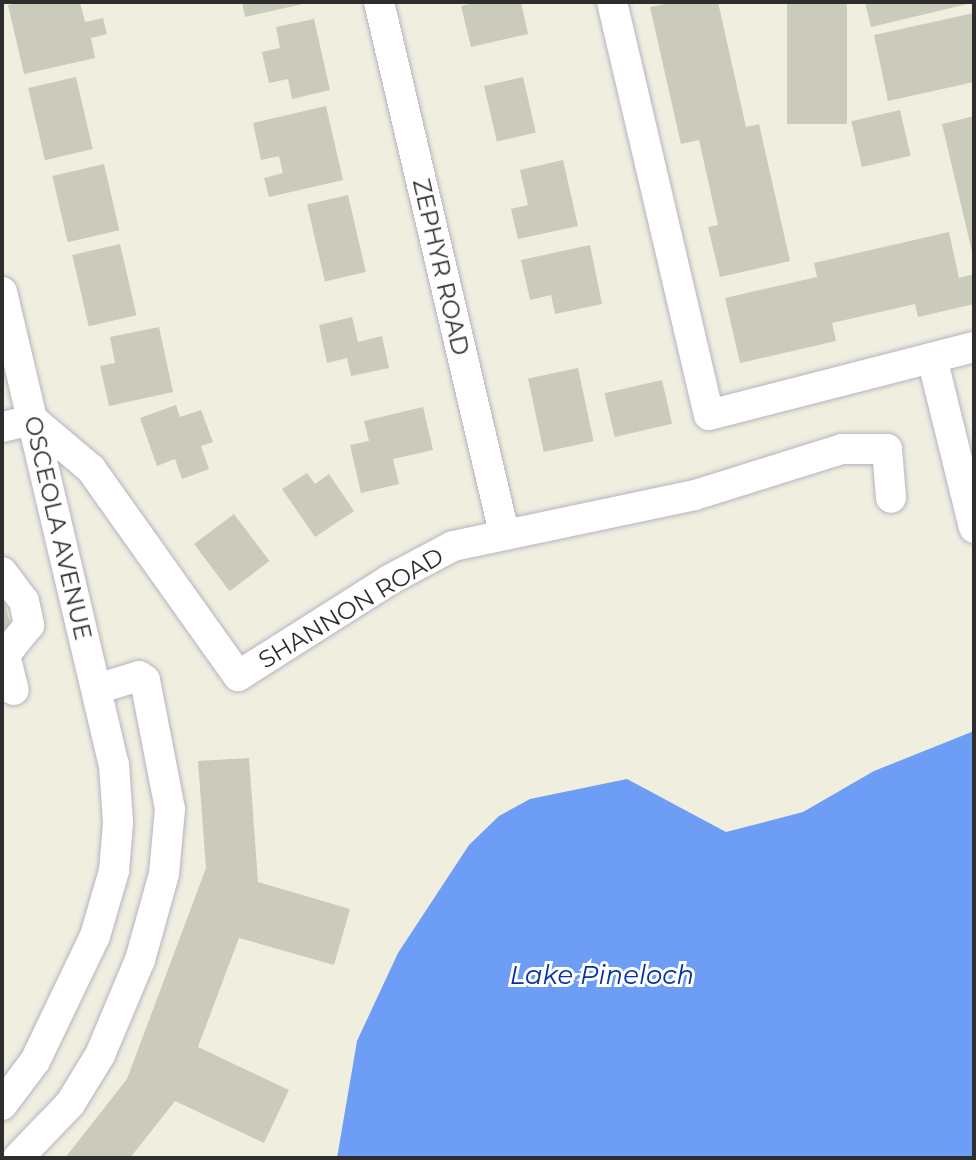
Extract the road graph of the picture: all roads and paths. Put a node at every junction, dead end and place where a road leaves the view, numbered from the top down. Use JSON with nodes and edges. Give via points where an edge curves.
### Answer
{"nodes":[{"id":1,"x":379,"y":2,"type":"edge"},
{"id":2,"x":612,"y":2,"type":"edge"},
{"id":3,"x":2,"y":292,"type":"edge"},
{"id":4,"x":974,"y":347,"type":"edge"},
{"id":5,"x":932,"y":358,"type":"junction"},
{"id":6,"x":33,"y":420,"type":"junction"},
{"id":7,"x":2,"y":427,"type":"edge"},
{"id":8,"x":891,"y":498,"type":"dead end"},
{"id":9,"x":974,"y":528,"type":"edge"},
{"id":10,"x":504,"y":533,"type":"junction"},
{"id":11,"x":2,"y":572,"type":"edge"},
{"id":12,"x":76,"y":602,"type":"junction"},
{"id":13,"x":27,"y":613,"type":"junction"},
{"id":14,"x":97,"y":689,"type":"junction"},
{"id":15,"x":14,"y":690,"type":"dead end"},
{"id":16,"x":84,"y":958,"type":"junction"},
{"id":17,"x":133,"y":975,"type":"junction"},
{"id":18,"x":2,"y":1105,"type":"edge"},
{"id":19,"x":18,"y":1158,"type":"edge"}],
"edges":[{"from":1,"to":10,"type":"street","name":"ZEPHYR ROAD"},
{"from":2,"to":5,"type":"street","via":[[709,415]]},
{"from":3,"to":6,"type":"street","name":"OSCEOLA AVENUE"},
{"from":4,"to":5,"type":"street"},
{"from":5,"to":9,"type":"street"},
{"from":6,"to":7,"type":"street"},
{"from":6,"to":10,"type":"street","name":"SHANNON ROAD","via":[[91,469],[238,676],[389,580],[453,546]]},
{"from":6,"to":12,"type":"street","name":"OSCEOLA AVENUE"},
{"from":8,"to":10,"type":"street","name":"SHANNON ROAD","via":[[887,449],[842,449],[695,495]]},
{"from":11,"to":13,"type":"street"},
{"from":12,"to":13,"type":"street"},
{"from":12,"to":14,"type":"street","name":"OSCEOLA AVENUE"},
{"from":13,"to":15,"type":"street","via":[[29,625],[5,655]]},
{"from":14,"to":16,"type":"street","name":"OSCEOLA AVENUE","via":[[114,764],[118,823],[114,871]]},
{"from":14,"to":17,"type":"street","via":[[139,676],[145,680],[170,809],[164,874]]},
{"from":16,"to":17,"type":"street"},
{"from":16,"to":18,"type":"street","name":"OSCEOLA AVENUE","via":[[35,1061]]},
{"from":17,"to":19,"type":"street","via":[[100,1055],[70,1104]]}]}
